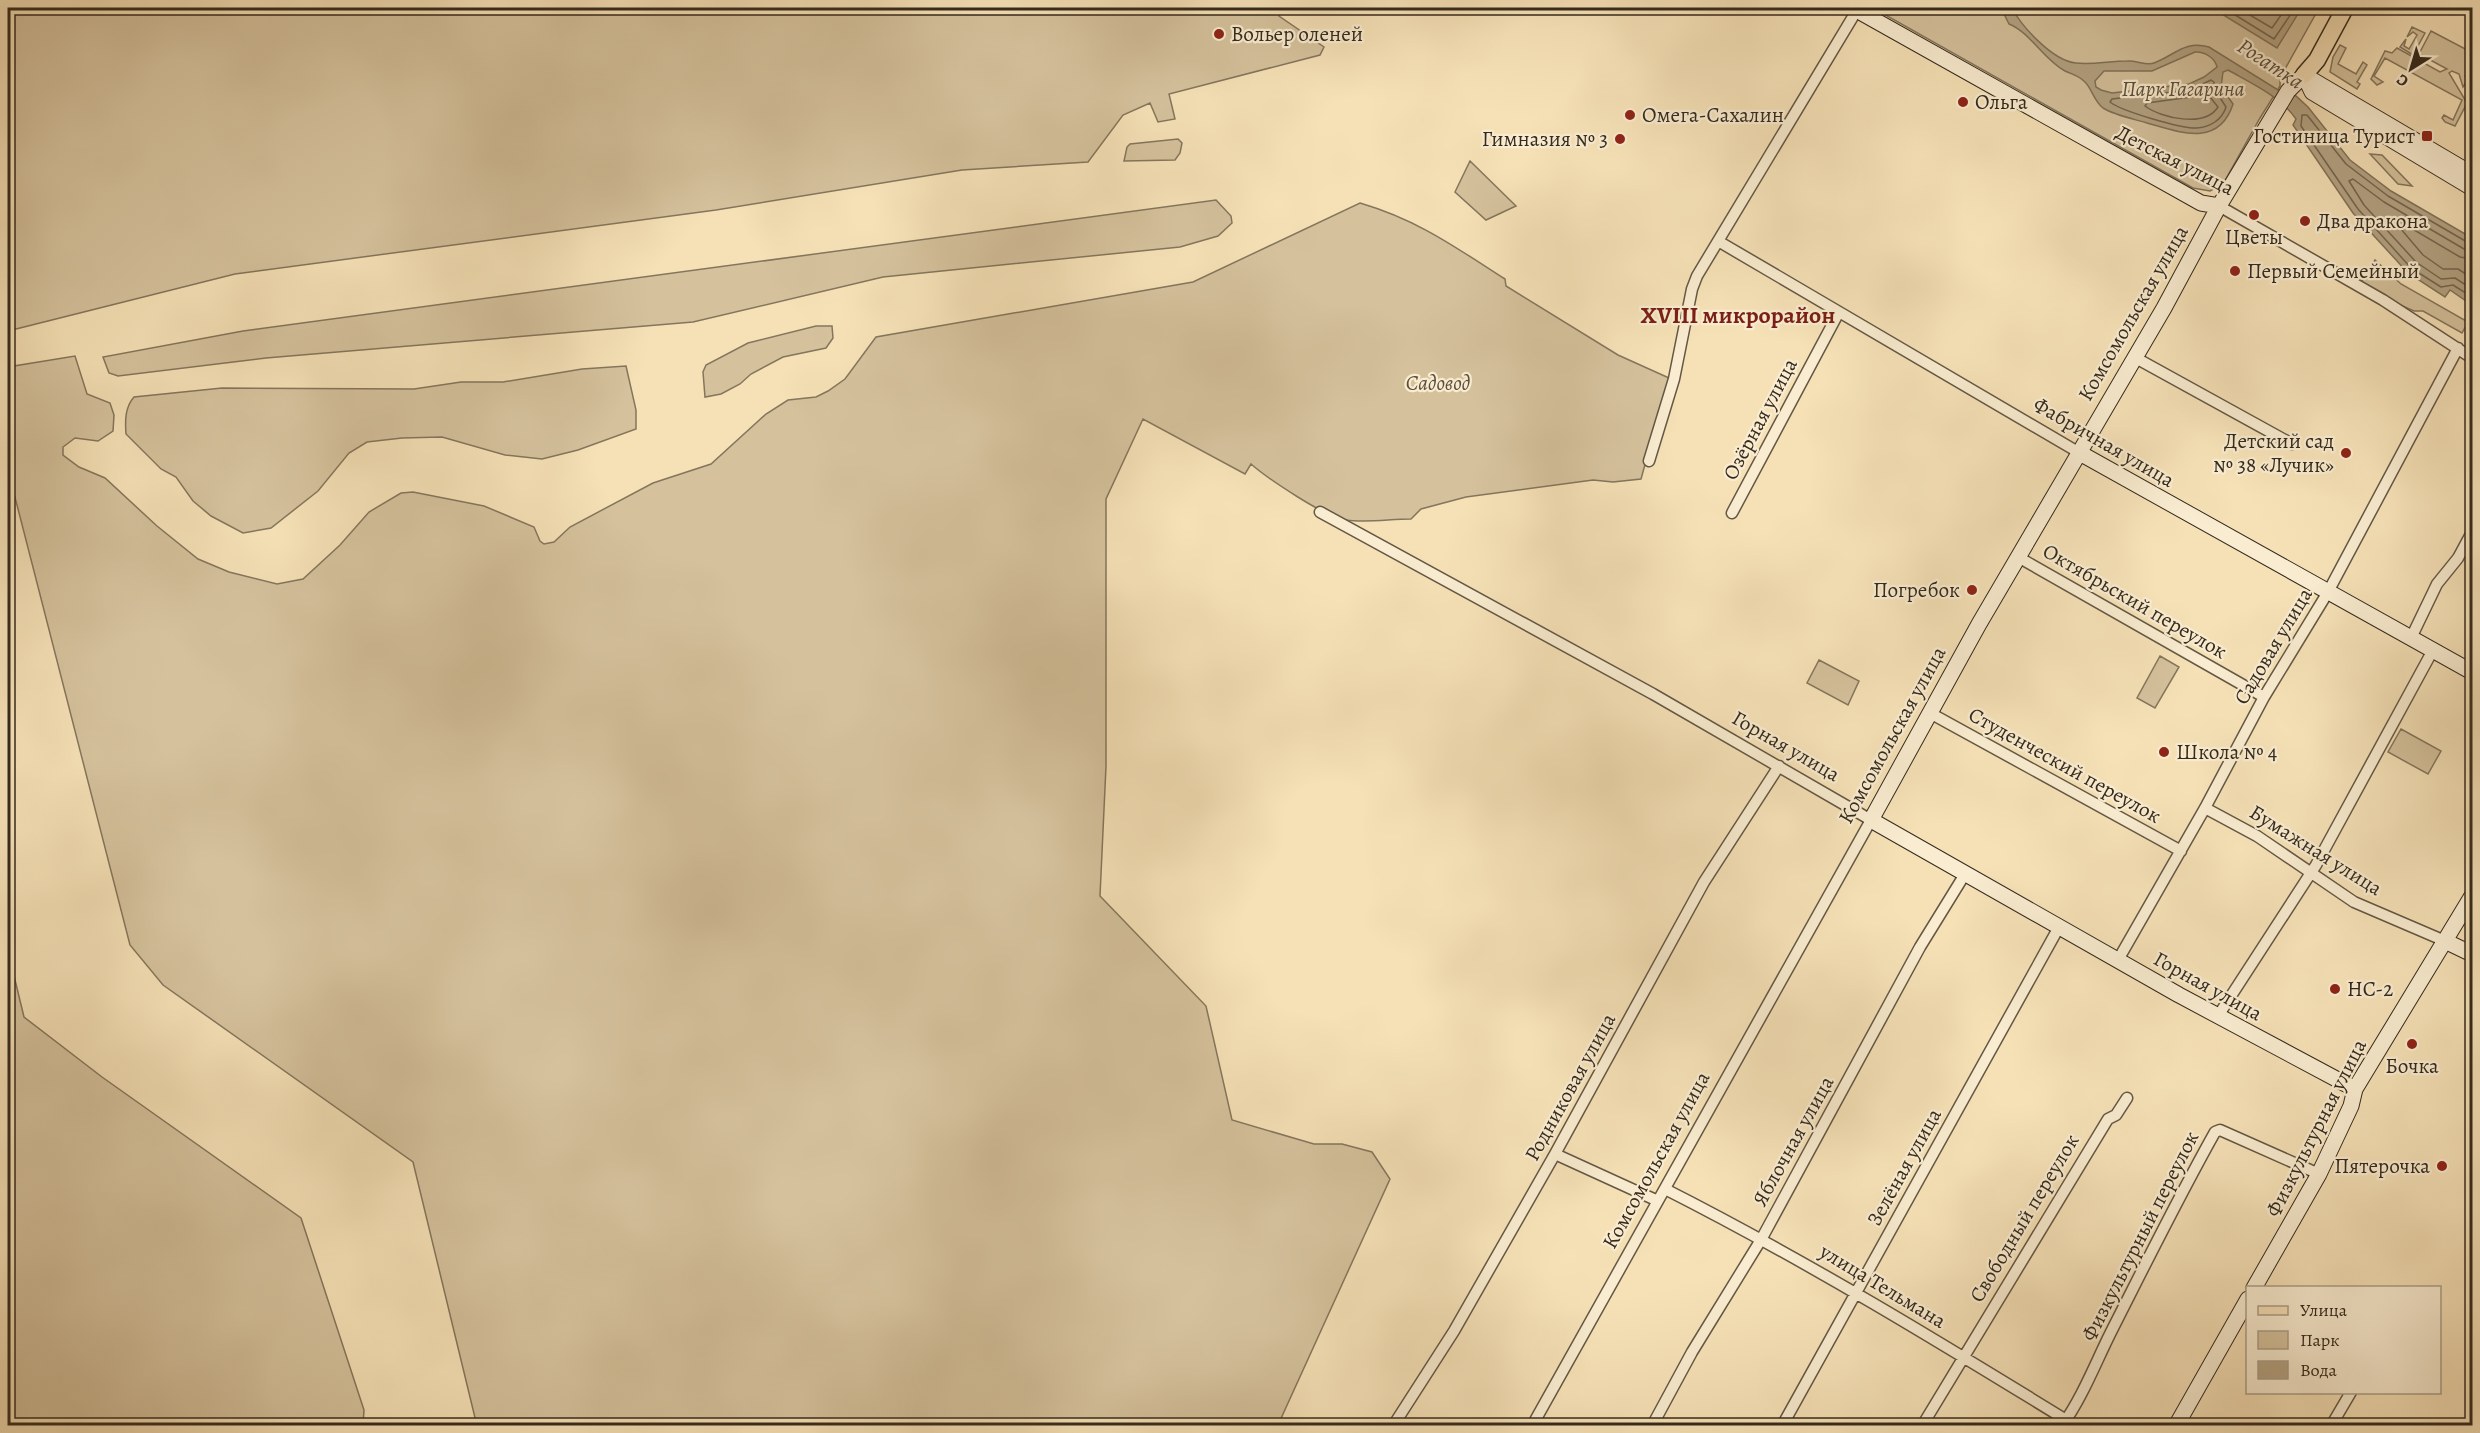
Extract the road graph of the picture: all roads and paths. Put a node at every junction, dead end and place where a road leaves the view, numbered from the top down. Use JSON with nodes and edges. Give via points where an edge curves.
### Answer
{"nodes":[{"id":1,"x":2337,"y":8,"type":"edge"},
{"id":2,"x":2345,"y":8,"type":"edge"},
{"id":3,"x":1855,"y":9,"type":"edge"},
{"id":4,"x":2304,"y":75,"type":"junction"},
{"id":5,"x":2472,"y":174,"type":"edge"},
{"id":6,"x":2472,"y":188,"type":"edge"},
{"id":7,"x":2219,"y":206,"type":"junction"},
{"id":8,"x":1718,"y":241,"type":"junction"},
{"id":9,"x":1839,"y":312,"type":"junction"},
{"id":10,"x":2458,"y":348,"type":"junction"},
{"id":11,"x":2134,"y":357,"type":"junction"},
{"id":12,"x":2472,"y":358,"type":"edge"},
{"id":13,"x":2292,"y":444,"type":"dead end"},
{"id":14,"x":2078,"y":452,"type":"junction"},
{"id":15,"x":1649,"y":461,"type":"dead end"},
{"id":16,"x":1320,"y":512,"type":"dead end"},
{"id":17,"x":1732,"y":513,"type":"dead end"},
{"id":18,"x":2472,"y":532,"type":"edge"},
{"id":19,"x":2018,"y":557,"type":"junction"},
{"id":20,"x":2328,"y":592,"type":"junction"},
{"id":21,"x":2411,"y":638,"type":"junction"},
{"id":22,"x":2433,"y":650,"type":"junction"},
{"id":23,"x":2472,"y":672,"type":"edge"},
{"id":24,"x":2264,"y":697,"type":"junction"},
{"id":25,"x":1930,"y":713,"type":"junction"},
{"id":26,"x":1779,"y":766,"type":"junction"},
{"id":27,"x":2205,"y":808,"type":"junction"},
{"id":28,"x":1871,"y":820,"type":"junction"},
{"id":29,"x":2181,"y":851,"type":"junction"},
{"id":30,"x":2310,"y":872,"type":"junction"},
{"id":31,"x":1965,"y":874,"type":"junction"},
{"id":32,"x":2472,"y":896,"type":"edge"},
{"id":33,"x":2059,"y":927,"type":"junction"},
{"id":34,"x":2445,"y":941,"type":"junction"},
{"id":35,"x":2472,"y":954,"type":"edge"},
{"id":36,"x":2118,"y":960,"type":"junction"},
{"id":37,"x":2218,"y":1016,"type":"junction"},
{"id":38,"x":2355,"y":1089,"type":"junction"},
{"id":39,"x":2127,"y":1098,"type":"dead end"},
{"id":40,"x":1555,"y":1154,"type":"junction"},
{"id":41,"x":2319,"y":1174,"type":"junction"},
{"id":42,"x":1665,"y":1189,"type":"junction"},
{"id":43,"x":1658,"y":1201,"type":"junction"},
{"id":44,"x":1762,"y":1238,"type":"junction"},
{"id":45,"x":2255,"y":1286,"type":"edge"},
{"id":46,"x":1857,"y":1292,"type":"junction"},
{"id":47,"x":2246,"y":1301,"type":"edge"},
{"id":48,"x":1964,"y":1357,"type":"junction"},
{"id":49,"x":2350,"y":1394,"type":"edge"},
{"id":50,"x":2068,"y":1423,"type":"edge"},
{"id":51,"x":1393,"y":1425,"type":"edge"},
{"id":52,"x":1532,"y":1425,"type":"edge"},
{"id":53,"x":1652,"y":1425,"type":"edge"},
{"id":54,"x":1782,"y":1425,"type":"edge"},
{"id":55,"x":1922,"y":1425,"type":"edge"},
{"id":56,"x":2176,"y":1425,"type":"edge"},
{"id":57,"x":2331,"y":1425,"type":"edge"}],
"edges":[{"from":1,"to":4,"type":"main road","name":"Комсомольская улица","via":[[2308,54]]},
{"from":2,"to":4,"type":"main road","name":"Комсомольская улица","via":[[2317,60]]},
{"from":3,"to":7,"type":"street","name":"Детская улица","via":[[2202,203]]},
{"from":3,"to":8,"type":"street"},
{"from":4,"to":5,"type":"street"},
{"from":4,"to":6,"type":"street","via":[[2312,92]]},
{"from":4,"to":7,"type":"street","name":"Комсомольская улица","via":[[2288,91]]},
{"from":7,"to":10,"type":"street","name":"Детская улица"},
{"from":7,"to":11,"type":"street","name":"Комсомольская улица"},
{"from":8,"to":9,"type":"street","name":"Фабричная улица"},
{"from":8,"to":15,"type":"street","via":[[1692,288],[1674,379]]},
{"from":9,"to":14,"type":"street","name":"Фабричная улица"},
{"from":9,"to":17,"type":"street","name":"Озёрная улица"},
{"from":10,"to":12,"type":"street","name":"Детская улица"},
{"from":10,"to":20,"type":"street","name":"Садовая улица"},
{"from":11,"to":13,"type":"street"},
{"from":11,"to":14,"type":"street","name":"Комсомольская улица"},
{"from":14,"to":19,"type":"street","name":"Комсомольская улица"},
{"from":14,"to":20,"type":"street","name":"Фабричная улица"},
{"from":16,"to":26,"type":"street","name":"Горная улица"},
{"from":18,"to":21,"type":"street","via":[[2437,584]]},
{"from":19,"to":24,"type":"street","name":"Октябрьский переулок"},
{"from":19,"to":25,"type":"street","name":"Комсомольская улица"},
{"from":20,"to":21,"type":"street","name":"Фабричная улица"},
{"from":20,"to":24,"type":"street","name":"Садовая улица"},
{"from":21,"to":22,"type":"street","name":"Фабричная улица"},
{"from":22,"to":23,"type":"street","name":"Фабричная улица"},
{"from":22,"to":30,"type":"street"},
{"from":24,"to":27,"type":"street","name":"Садовая улица"},
{"from":25,"to":28,"type":"street","name":"Комсомольская улица"},
{"from":25,"to":29,"type":"street","name":"Студенческий переулок"},
{"from":26,"to":28,"type":"street","name":"Горная улица"},
{"from":26,"to":40,"type":"street","name":"Родниковая улица","via":[[1704,882]]},
{"from":27,"to":29,"type":"street","name":"Садовая улица"},
{"from":27,"to":30,"type":"street","name":"Бумажная улица","via":[[2257,836]]},
{"from":28,"to":31,"type":"street","name":"Горная улица"},
{"from":28,"to":42,"type":"street","name":"Комсомольская улица"},
{"from":29,"to":36,"type":"street","name":"Садовая улица"},
{"from":30,"to":34,"type":"street","name":"Бумажная улица","via":[[2354,902]]},
{"from":30,"to":37,"type":"street"},
{"from":31,"to":33,"type":"street","name":"Горная улица"},
{"from":31,"to":44,"type":"street","name":"Яблочная улица","via":[[1920,947]]},
{"from":32,"to":34,"type":"street","name":"Физкультурная улица"},
{"from":33,"to":36,"type":"street","name":"Горная улица"},
{"from":33,"to":46,"type":"street","name":"Зелёная улица"},
{"from":34,"to":35,"type":"street","name":"Бумажная улица"},
{"from":34,"to":38,"type":"street","name":"Физкультурная улица"},
{"from":36,"to":37,"type":"street","name":"Горная улица"},
{"from":37,"to":38,"type":"street","name":"Горная улица"},
{"from":38,"to":41,"type":"street","name":"Физкультурная улица"},
{"from":39,"to":48,"type":"street","name":"Свободный переулок","via":[[2116,1115],[2108,1119]]},
{"from":40,"to":43,"type":"street"},
{"from":40,"to":51,"type":"street","name":"Родниковая улица","via":[[1455,1331]]},
{"from":41,"to":45,"type":"street","name":"Физкультурная улица"},
{"from":41,"to":50,"type":"street","name":"Физкультурный переулок","via":[[2220,1130],[2215,1132]]},
{"from":42,"to":43,"type":"street","name":"Комсомольская улица"},
{"from":42,"to":44,"type":"street","name":"улица Тельмана"},
{"from":43,"to":52,"type":"street","name":"Комсомольская улица"},
{"from":44,"to":46,"type":"street","name":"улица Тельмана"},
{"from":44,"to":53,"type":"street","name":"Яблочная улица"},
{"from":46,"to":48,"type":"street","name":"улица Тельмана"},
{"from":46,"to":54,"type":"street","name":"Зелёная улица"},
{"from":47,"to":56,"type":"street"},
{"from":48,"to":50,"type":"street","name":"улица Тельмана"},
{"from":48,"to":55,"type":"street","name":"Свободный переулок"},
{"from":49,"to":57,"type":"street"}]}
